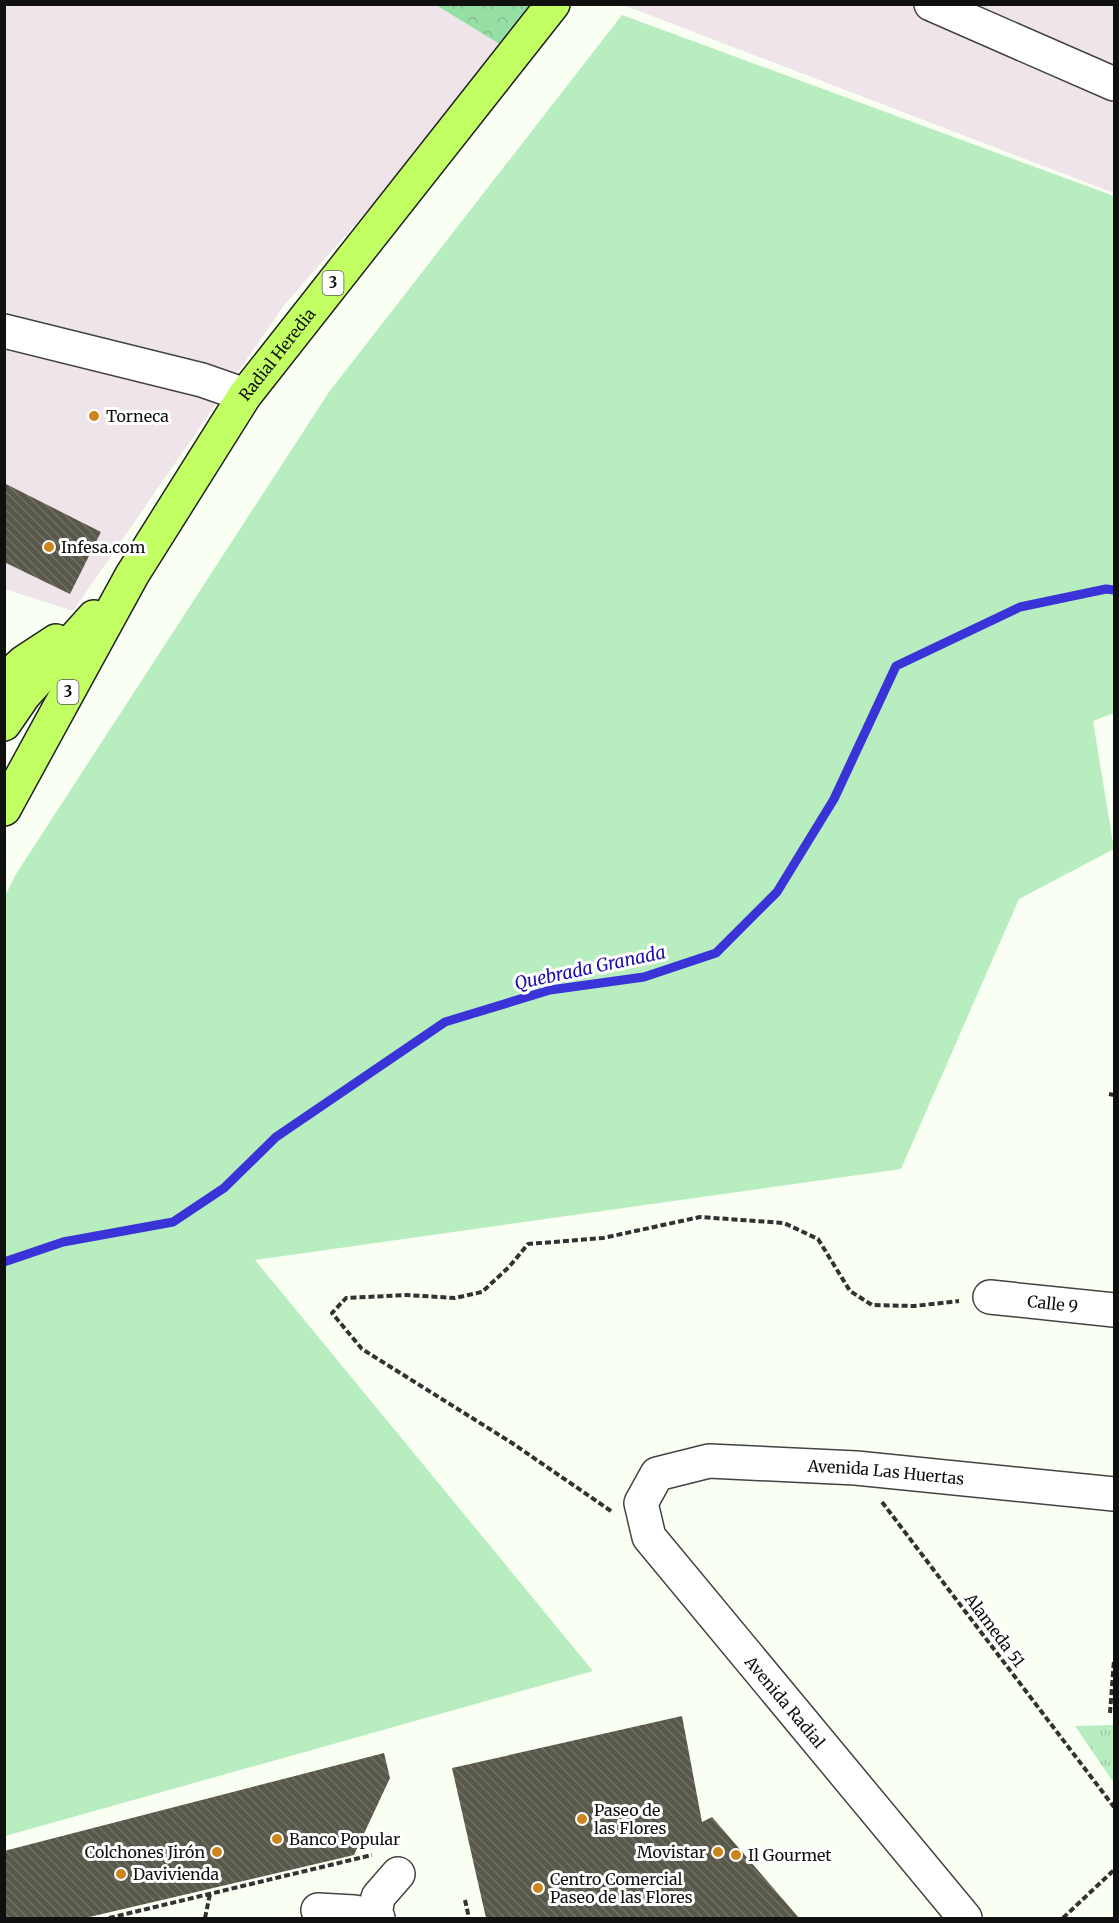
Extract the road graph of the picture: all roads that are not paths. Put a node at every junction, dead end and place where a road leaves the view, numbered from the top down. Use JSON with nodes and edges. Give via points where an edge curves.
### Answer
{"nodes":[{"id":1,"x":553,"y":4,"type":"edge"},
{"id":2,"x":931,"y":4,"type":"edge"},
{"id":3,"x":1114,"y":84,"type":"edge"},
{"id":4,"x":4,"y":332,"type":"edge"},
{"id":5,"x":245,"y":395,"type":"junction"},
{"id":6,"x":102,"y":615,"type":"junction"},
{"id":7,"x":4,"y":680,"type":"edge"},
{"id":8,"x":4,"y":724,"type":"edge"},
{"id":9,"x":4,"y":764,"type":"edge"},
{"id":10,"x":4,"y":809,"type":"edge"},
{"id":11,"x":990,"y":1297,"type":"road end"},
{"id":12,"x":1114,"y":1310,"type":"edge"},
{"id":13,"x":657,"y":1474,"type":"joint"},
{"id":14,"x":1114,"y":1494,"type":"edge"},
{"id":15,"x":398,"y":1874,"type":"dead end"},
{"id":16,"x":318,"y":1910,"type":"dead end"},
{"id":17,"x":376,"y":1917,"type":"edge"},
{"id":18,"x":965,"y":1918,"type":"edge"}],
"edges":[{"from":1,"to":5,"type":"main road","name":"Radial Heredia","number":"3"},
{"from":2,"to":3,"type":"street"},
{"from":4,"to":5,"type":"street","via":[[202,380]]},
{"from":5,"to":6,"type":"main road","name":"Radial Heredia","number":"3","via":[[132,575]]},
{"from":6,"to":7,"type":"main road","via":[[24,662]]},
{"from":6,"to":8,"type":"main road","name":"Radial Heredia","number":"3","via":[[24,695]]},
{"from":6,"to":9,"type":"main road"},
{"from":6,"to":10,"type":"main road","name":"Radial Heredia","number":"3"},
{"from":11,"to":12,"type":"street","name":"Calle 9"},
{"from":13,"to":14,"type":"street","name":"Avenida Las Huertas","via":[[709,1461],[856,1468]]},
{"from":13,"to":18,"type":"street","name":"Avenida Radial","via":[[641,1503],[649,1537]]},
{"from":15,"to":17,"type":"street","via":[[378,1898]]},
{"from":16,"to":17,"type":"street"}]}
